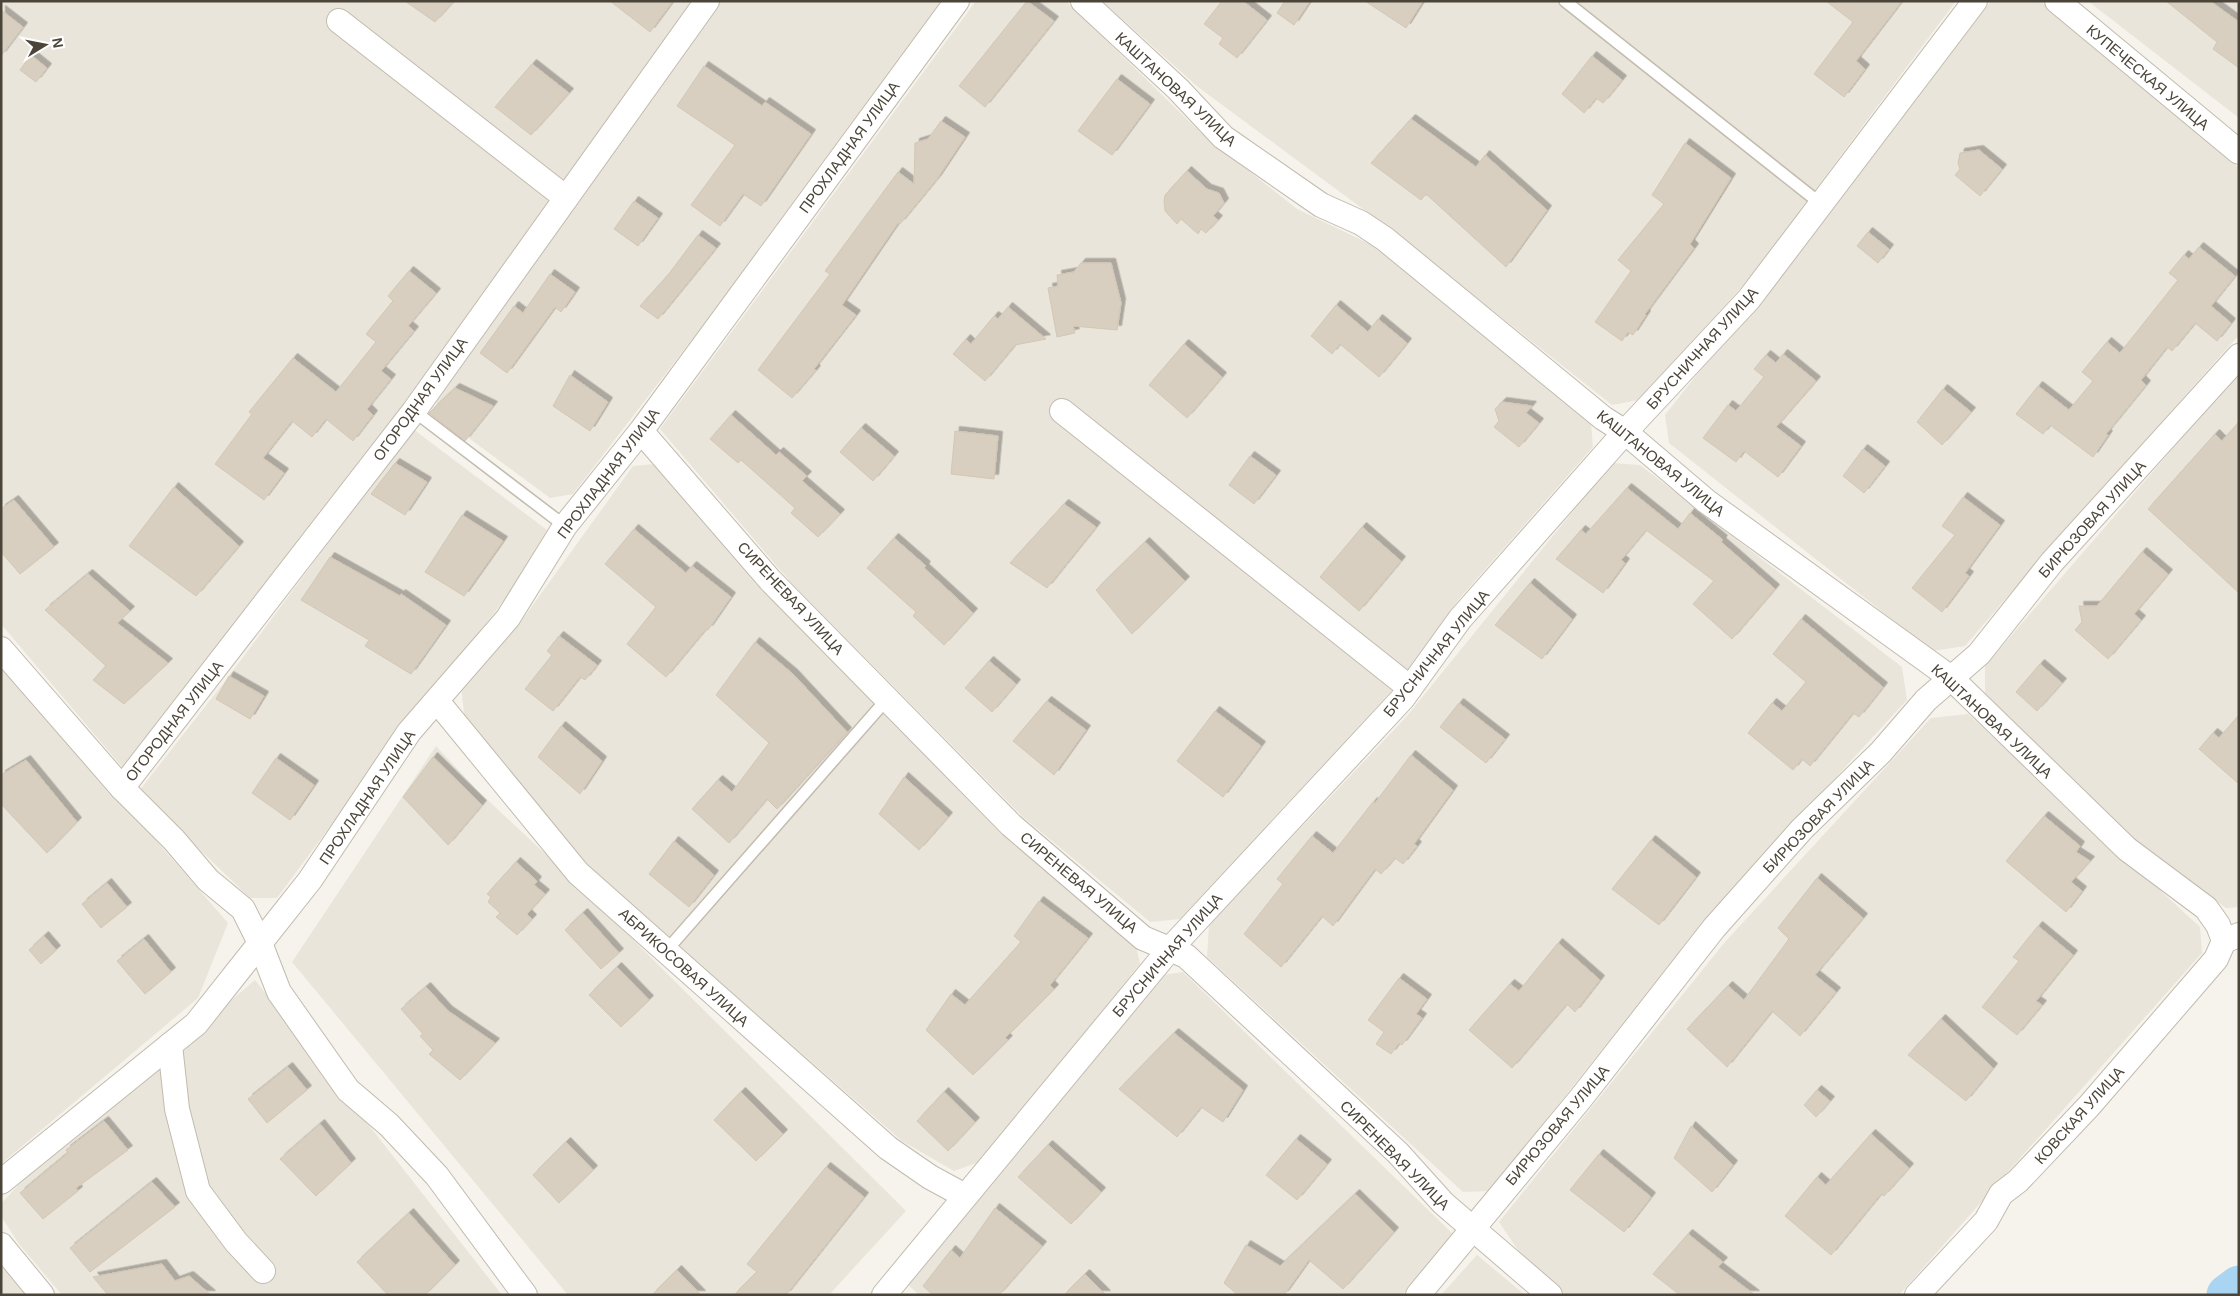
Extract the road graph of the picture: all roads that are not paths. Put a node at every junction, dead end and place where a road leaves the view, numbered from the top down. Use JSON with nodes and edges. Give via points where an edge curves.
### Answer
{"nodes":[{"id":1,"x":706,"y":1,"type":"edge"},
{"id":2,"x":957,"y":1,"type":"edge"},
{"id":3,"x":1083,"y":1,"type":"edge"},
{"id":4,"x":1565,"y":1,"type":"edge"},
{"id":5,"x":1976,"y":1,"type":"edge"},
{"id":6,"x":2057,"y":1,"type":"edge"},
{"id":7,"x":339,"y":21,"type":"dead end"},
{"id":8,"x":2239,"y":152,"type":"edge"},
{"id":9,"x":566,"y":198,"type":"junction"},
{"id":10,"x":1821,"y":204,"type":"junction"},
{"id":11,"x":2239,"y":356,"type":"edge"},
{"id":12,"x":414,"y":410,"type":"junction"},
{"id":13,"x":1062,"y":411,"type":"dead end"},
{"id":14,"x":641,"y":431,"type":"junction"},
{"id":15,"x":1625,"y":432,"type":"junction"},
{"id":16,"x":565,"y":526,"type":"junction"},
{"id":17,"x":1,"y":649,"type":"edge"},
{"id":18,"x":1951,"y":678,"type":"junction"},
{"id":19,"x":1410,"y":688,"type":"junction"},
{"id":20,"x":887,"y":699,"type":"junction"},
{"id":21,"x":437,"y":701,"type":"junction"},
{"id":22,"x":122,"y":788,"type":"junction"},
{"id":23,"x":2232,"y":938,"type":"edge"},
{"id":24,"x":260,"y":943,"type":"junction"},
{"id":25,"x":1169,"y":950,"type":"junction"},
{"id":26,"x":666,"y":951,"type":"junction"},
{"id":27,"x":170,"y":1045,"type":"junction"},
{"id":28,"x":1,"y":1182,"type":"edge"},
{"id":29,"x":965,"y":1196,"type":"junction"},
{"id":30,"x":1472,"y":1228,"type":"junction"},
{"id":31,"x":1,"y":1245,"type":"edge"},
{"id":32,"x":264,"y":1271,"type":"dead end"},
{"id":33,"x":42,"y":1295,"type":"edge"},
{"id":34,"x":525,"y":1295,"type":"edge"},
{"id":35,"x":884,"y":1295,"type":"edge"},
{"id":36,"x":1418,"y":1295,"type":"edge"},
{"id":37,"x":1550,"y":1295,"type":"edge"},
{"id":38,"x":1917,"y":1295,"type":"edge"}],
"edges":[{"from":1,"to":9,"type":"street","name":"ОГОРОДНАЯ УЛИЦА"},
{"from":2,"to":14,"type":"street","name":"ПРОХЛАДНАЯ УЛИЦА"},
{"from":3,"to":15,"type":"street","name":"КАШТАНОВАЯ УЛИЦА","via":[[1178,89],[1223,136],[1321,205],[1361,223],[1385,239],[1603,418]]},
{"from":4,"to":10,"type":"lane"},
{"from":5,"to":10,"type":"street","name":"БРУСНИЧНАЯ УЛИЦА"},
{"from":6,"to":8,"type":"street","name":"КУПЕЧЕСКАЯ УЛИЦА"},
{"from":7,"to":9,"type":"street"},
{"from":9,"to":12,"type":"street","name":"ОГОРОДНАЯ УЛИЦА"},
{"from":10,"to":15,"type":"street","name":"БРУСНИЧНАЯ УЛИЦА","via":[[1749,299]]},
{"from":11,"to":18,"type":"street","name":"БИРЮЗОВАЯ УЛИЦА","via":[[2052,562],[1979,654]]},
{"from":12,"to":16,"type":"lane"},
{"from":12,"to":22,"type":"street","name":"ОГОРОДНАЯ УЛИЦА"},
{"from":13,"to":19,"type":"street"},
{"from":14,"to":16,"type":"street","name":"ПРОХЛАДНАЯ УЛИЦА"},
{"from":14,"to":20,"type":"street","name":"СИРЕНЕВАЯ УЛИЦА","via":[[770,580]]},
{"from":15,"to":18,"type":"street","name":"КАШТАНОВАЯ УЛИЦА","via":[[1706,501]]},
{"from":15,"to":19,"type":"street","name":"БРУСНИЧНАЯ УЛИЦА","via":[[1460,619]]},
{"from":16,"to":21,"type":"street","name":"ПРОХЛАДНАЯ УЛИЦА","via":[[508,618]]},
{"from":17,"to":22,"type":"street"},
{"from":18,"to":23,"type":"street","name":"КАШТАНОВАЯ УЛИЦА","via":[[2127,849],[2206,908]]},
{"from":18,"to":30,"type":"street","name":"БИРЮЗОВАЯ УЛИЦА","via":[[1802,829],[1714,928],[1582,1098]]},
{"from":19,"to":25,"type":"street","name":"БРУСНИЧНАЯ УЛИЦА"},
{"from":20,"to":25,"type":"street","name":"СИРЕНЕВАЯ УЛИЦА","via":[[1011,825],[1143,938]]},
{"from":20,"to":26,"type":"lane"},
{"from":21,"to":24,"type":"street","name":"ПРОХЛАДНАЯ УЛИЦА","via":[[409,732],[310,880]]},
{"from":21,"to":26,"type":"street","name":"АБРИКОСОВАЯ УЛИЦА","via":[[578,873]]},
{"from":22,"to":24,"type":"street","via":[[208,880],[243,909]]},
{"from":23,"to":38,"type":"street","name":"КОВСКАЯ УЛИЦА","via":[[2114,1077],[2018,1181],[2001,1194],[1986,1221]]},
{"from":24,"to":27,"type":"street","name":"ПРОХЛАДНАЯ УЛИЦА","via":[[196,1024]]},
{"from":24,"to":34,"type":"street","via":[[279,992],[348,1090],[389,1125],[437,1176]]},
{"from":25,"to":29,"type":"street","name":"БРУСНИЧНАЯ УЛИЦА"},
{"from":25,"to":30,"type":"street","name":"СИРЕНЕВАЯ УЛИЦА","via":[[1186,956],[1398,1153],[1443,1203]]},
{"from":26,"to":29,"type":"street","name":"АБРИКОСОВАЯ УЛИЦА","via":[[888,1148]]},
{"from":27,"to":28,"type":"street","name":"ПРОХЛАДНАЯ УЛИЦА"},
{"from":27,"to":32,"type":"street","via":[[177,1109],[198,1192],[236,1242]]},
{"from":29,"to":35,"type":"street","name":"БРУСНИЧНАЯ УЛИЦА"},
{"from":30,"to":36,"type":"street","name":"БИРЮЗОВАЯ УЛИЦА"},
{"from":30,"to":37,"type":"street","name":"СИРЕНЕВАЯ УЛИЦА"},
{"from":31,"to":33,"type":"street"}]}
